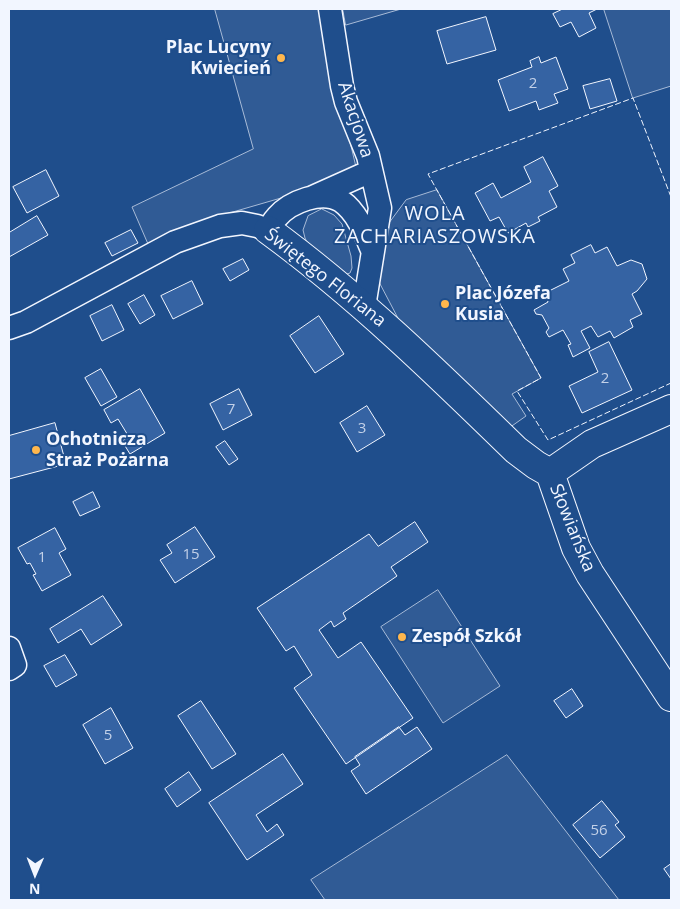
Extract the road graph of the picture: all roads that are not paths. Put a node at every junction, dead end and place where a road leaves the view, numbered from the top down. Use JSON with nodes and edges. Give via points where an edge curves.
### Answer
{"nodes":[{"id":1,"x":330,"y":9,"type":"edge"},
{"id":2,"x":372,"y":171,"type":"junction"},
{"id":3,"x":312,"y":197,"type":"junction"},
{"id":4,"x":268,"y":230,"type":"junction"},
{"id":5,"x":372,"y":250,"type":"junction"},
{"id":6,"x":364,"y":306,"type":"junction"},
{"id":7,"x":9,"y":328,"type":"edge"},
{"id":8,"x":671,"y":409,"type":"edge"},
{"id":9,"x":550,"y":472,"type":"junction"},
{"id":10,"x":9,"y":648,"type":"edge"},
{"id":11,"x":9,"y":669,"type":"edge"},
{"id":12,"x":671,"y":697,"type":"edge"}],
"edges":[{"from":1,"to":2,"type":"street","name":"Akacjowa","via":[[346,102]]},
{"from":2,"to":3,"type":"street","name":"Akacjowa"},
{"from":2,"to":5,"type":"street","name":"Akacjowa","via":[[380,208]]},
{"from":3,"to":4,"type":"street","name":"Akacjowa","via":[[277,216]]},
{"from":3,"to":5,"type":"street","via":[[330,197],[340,201],[364,229]]},
{"from":4,"to":6,"type":"street","name":"Świętego Floriana"},
{"from":4,"to":7,"type":"street","name":"Świętego Floriana","via":[[242,223],[175,242]]},
{"from":5,"to":6,"type":"street","name":"Akacjowa"},
{"from":6,"to":9,"type":"street","name":"Świętego Floriana","via":[[516,450]]},
{"from":8,"to":9,"type":"street","name":"Słowiańska","via":[[592,444]]},
{"from":9,"to":12,"type":"street","name":"Słowiańska","via":[[576,548]]},
{"from":10,"to":11,"type":"street","via":[[15,665]]}]}
